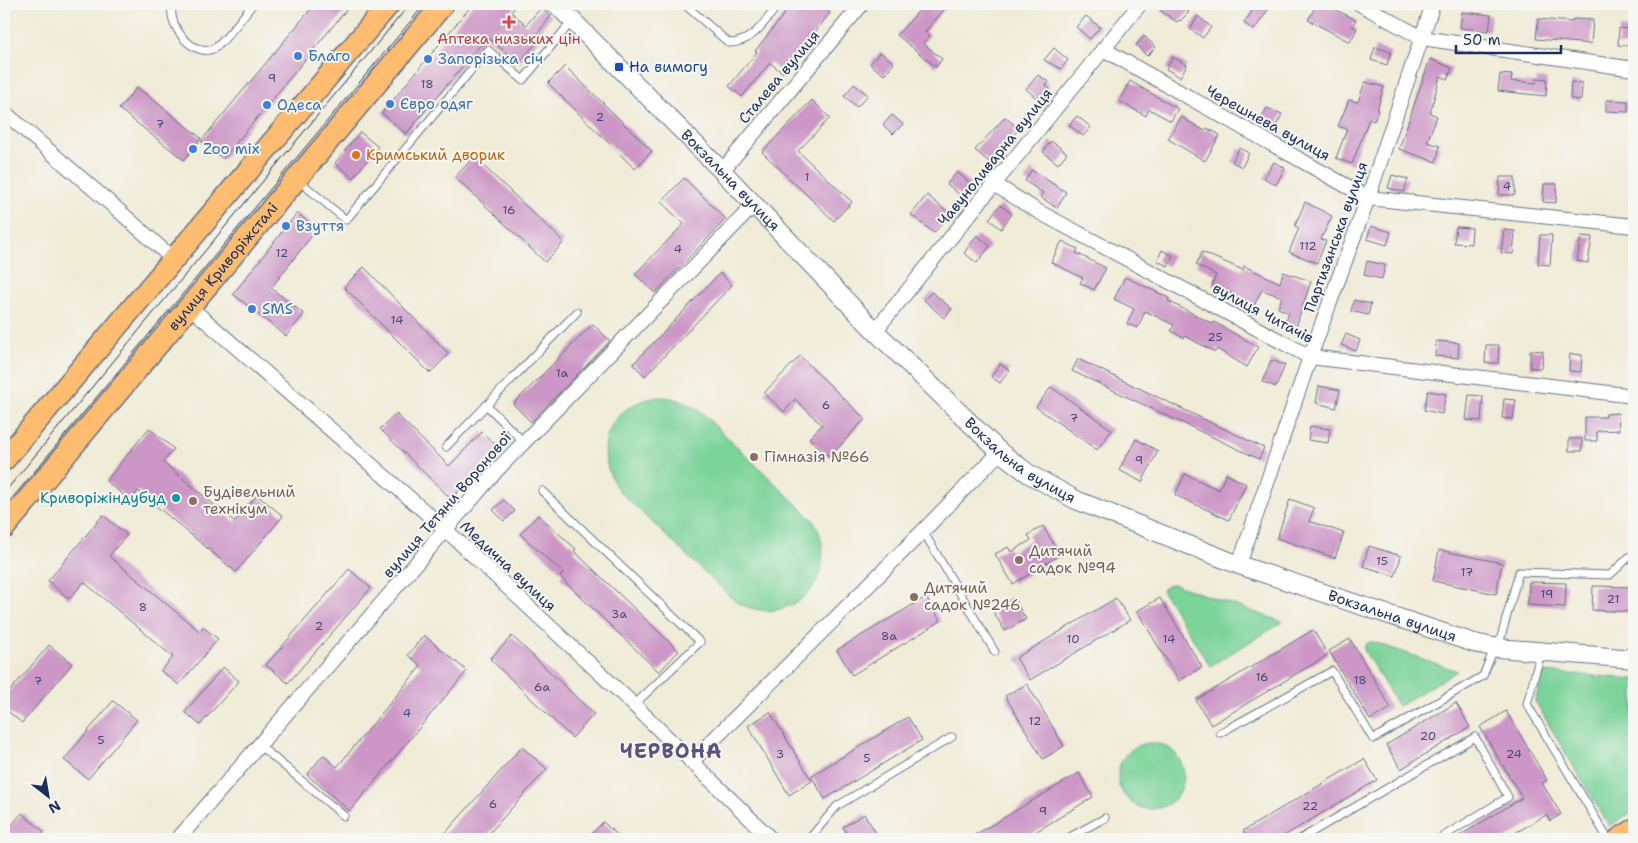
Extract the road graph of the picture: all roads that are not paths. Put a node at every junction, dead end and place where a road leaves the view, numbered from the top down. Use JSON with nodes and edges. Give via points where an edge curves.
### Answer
{"nodes":[{"id":1,"x":172,"y":4,"type":"edge"},
{"id":2,"x":253,"y":4,"type":"edge"},
{"id":3,"x":390,"y":4,"type":"edge"},
{"id":4,"x":443,"y":4,"type":"edge"},
{"id":5,"x":556,"y":4,"type":"edge"},
{"id":6,"x":684,"y":4,"type":"edge"},
{"id":7,"x":780,"y":4,"type":"edge"},
{"id":8,"x":862,"y":4,"type":"edge"},
{"id":9,"x":1140,"y":4,"type":"edge"},
{"id":10,"x":1360,"y":4,"type":"edge"},
{"id":11,"x":1433,"y":4,"type":"edge"},
{"id":12,"x":573,"y":20,"type":"junction"},
{"id":13,"x":1422,"y":38,"type":"junction"},
{"id":14,"x":1103,"y":49,"type":"junction"},
{"id":15,"x":1634,"y":69,"type":"edge"},
{"id":16,"x":4,"y":112,"type":"edge"},
{"id":17,"x":722,"y":171,"type":"junction"},
{"id":18,"x":296,"y":179,"type":"junction"},
{"id":19,"x":994,"y":184,"type":"junction"},
{"id":20,"x":1368,"y":198,"type":"junction"},
{"id":21,"x":754,"y":205,"type":"junction"},
{"id":22,"x":1634,"y":226,"type":"edge"},
{"id":23,"x":173,"y":259,"type":"junction"},
{"id":24,"x":190,"y":307,"type":"junction"},
{"id":25,"x":576,"y":312,"type":"dead end"},
{"id":26,"x":875,"y":331,"type":"junction"},
{"id":27,"x":1310,"y":357,"type":"junction"},
{"id":28,"x":1634,"y":396,"type":"edge"},
{"id":29,"x":486,"y":405,"type":"junction"},
{"id":30,"x":524,"y":442,"type":"junction"},
{"id":31,"x":446,"y":447,"type":"dead end"},
{"id":32,"x":1000,"y":452,"type":"junction"},
{"id":33,"x":4,"y":460,"type":"edge"},
{"id":34,"x":542,"y":491,"type":"dead end"},
{"id":35,"x":4,"y":528,"type":"edge"},
{"id":36,"x":446,"y":530,"type":"junction"},
{"id":37,"x":923,"y":531,"type":"junction"},
{"id":38,"x":1634,"y":557,"type":"edge"},
{"id":39,"x":1239,"y":565,"type":"junction"},
{"id":40,"x":1498,"y":648,"type":"junction"},
{"id":41,"x":1541,"y":651,"type":"junction"},
{"id":42,"x":995,"y":652,"type":"dead end"},
{"id":43,"x":1634,"y":659,"type":"edge"},
{"id":44,"x":634,"y":705,"type":"junction"},
{"id":45,"x":1220,"y":733,"type":"dead end"},
{"id":46,"x":952,"y":737,"type":"dead end"},
{"id":47,"x":259,"y":745,"type":"junction"},
{"id":48,"x":691,"y":762,"type":"junction"},
{"id":49,"x":344,"y":816,"type":"dead end"},
{"id":50,"x":1105,"y":818,"type":"dead end"},
{"id":51,"x":1634,"y":830,"type":"edge"},
{"id":52,"x":178,"y":839,"type":"edge"},
{"id":53,"x":771,"y":839,"type":"edge"},
{"id":54,"x":809,"y":839,"type":"edge"},
{"id":55,"x":1066,"y":839,"type":"edge"},
{"id":56,"x":1300,"y":839,"type":"edge"},
{"id":57,"x":1439,"y":839,"type":"edge"},
{"id":58,"x":1608,"y":839,"type":"edge"},
{"id":59,"x":1619,"y":839,"type":"edge"}],
"edges":[{"from":1,"to":2,"type":"lane","via":[[172,22],[190,46],[204,51],[214,48]]},
{"from":3,"to":23,"type":"main road"},
{"from":4,"to":18,"type":"main road","name":"вулиця Криворіжсталі"},
{"from":5,"to":12,"type":"street","name":"Вокзальна вулиця"},
{"from":6,"to":7,"type":"lane","via":[[729,43],[740,43],[752,37]]},
{"from":8,"to":17,"type":"street","name":"Сталева вулиця"},
{"from":9,"to":14,"type":"street","name":"Чавуноливарна вулиця"},
{"from":10,"to":13,"type":"street"},
{"from":11,"to":13,"type":"street","name":"Партизанська вулиця"},
{"from":12,"to":17,"type":"street","name":"Вокзальна вулиця"},
{"from":12,"to":18,"type":"lane","via":[[523,80],[488,50],[346,220]]},
{"from":13,"to":15,"type":"street"},
{"from":13,"to":20,"type":"street","name":"Партизанська вулиця"},
{"from":14,"to":19,"type":"street","name":"Чавуноливарна вулиця"},
{"from":14,"to":20,"type":"street","name":"Черешнева вулиця"},
{"from":16,"to":23,"type":"street"},
{"from":17,"to":21,"type":"street","name":"Вокзальна вулиця"},
{"from":18,"to":24,"type":"main road","name":"вулиця Криворіжсталі"},
{"from":19,"to":26,"type":"street","name":"Чавуноливарна вулиця"},
{"from":19,"to":27,"type":"street","name":"вулиця Читачів","via":[[1039,212]]},
{"from":20,"to":22,"type":"street","name":"Черешнева вулиця"},
{"from":20,"to":27,"type":"street","name":"Партизанська вулиця"},
{"from":21,"to":26,"type":"street","name":"Вокзальна вулиця"},
{"from":21,"to":30,"type":"street","name":"вулиця Тетяни Воронової"},
{"from":23,"to":33,"type":"main road"},
{"from":24,"to":35,"type":"main road","name":"вулиця Криворіжсталі"},
{"from":24,"to":36,"type":"street","name":"Медична вулиця"},
{"from":25,"to":29,"type":"lane"},
{"from":26,"to":32,"type":"street","name":"Вокзальна вулиця"},
{"from":27,"to":28,"type":"street","name":"вулиця Читачів"},
{"from":27,"to":39,"type":"street","name":"Партизанська вулиця"},
{"from":29,"to":30,"type":"lane"},
{"from":29,"to":31,"type":"lane"},
{"from":30,"to":36,"type":"street","name":"вулиця Тетяни Воронової"},
{"from":32,"to":37,"type":"street"},
{"from":32,"to":39,"type":"street","name":"Вокзальна вулиця","via":[[1029,474],[1076,500]]},
{"from":34,"to":44,"type":"lane","via":[[700,642]]},
{"from":36,"to":44,"type":"street","name":"Медична вулиця"},
{"from":36,"to":47,"type":"street","name":"вулиця Тетяни Воронової"},
{"from":37,"to":42,"type":"lane"},
{"from":37,"to":48,"type":"street"},
{"from":38,"to":40,"type":"lane","via":[[1629,557],[1610,575],[1519,572]]},
{"from":39,"to":40,"type":"street","name":"Вокзальна вулиця","via":[[1474,643]]},
{"from":40,"to":41,"type":"street","name":"Вокзальна вулиця"},
{"from":40,"to":45,"type":"lane","via":[[1483,676],[1373,739],[1332,671]]},
{"from":41,"to":43,"type":"street","name":"Вокзальна вулиця"},
{"from":41,"to":58,"type":"lane","via":[[1527,704]]},
{"from":44,"to":48,"type":"street","name":"Медична вулиця"},
{"from":46,"to":54,"type":"lane","via":[[837,806]]},
{"from":47,"to":49,"type":"lane"},
{"from":47,"to":52,"type":"street","name":"вулиця Тетяни Воронової"},
{"from":48,"to":53,"type":"street","name":"Медична вулиця"},
{"from":50,"to":55,"type":"lane"},
{"from":51,"to":59,"type":"main road"},
{"from":56,"to":57,"type":"lane","via":[[1475,737],[1508,797]]}]}
